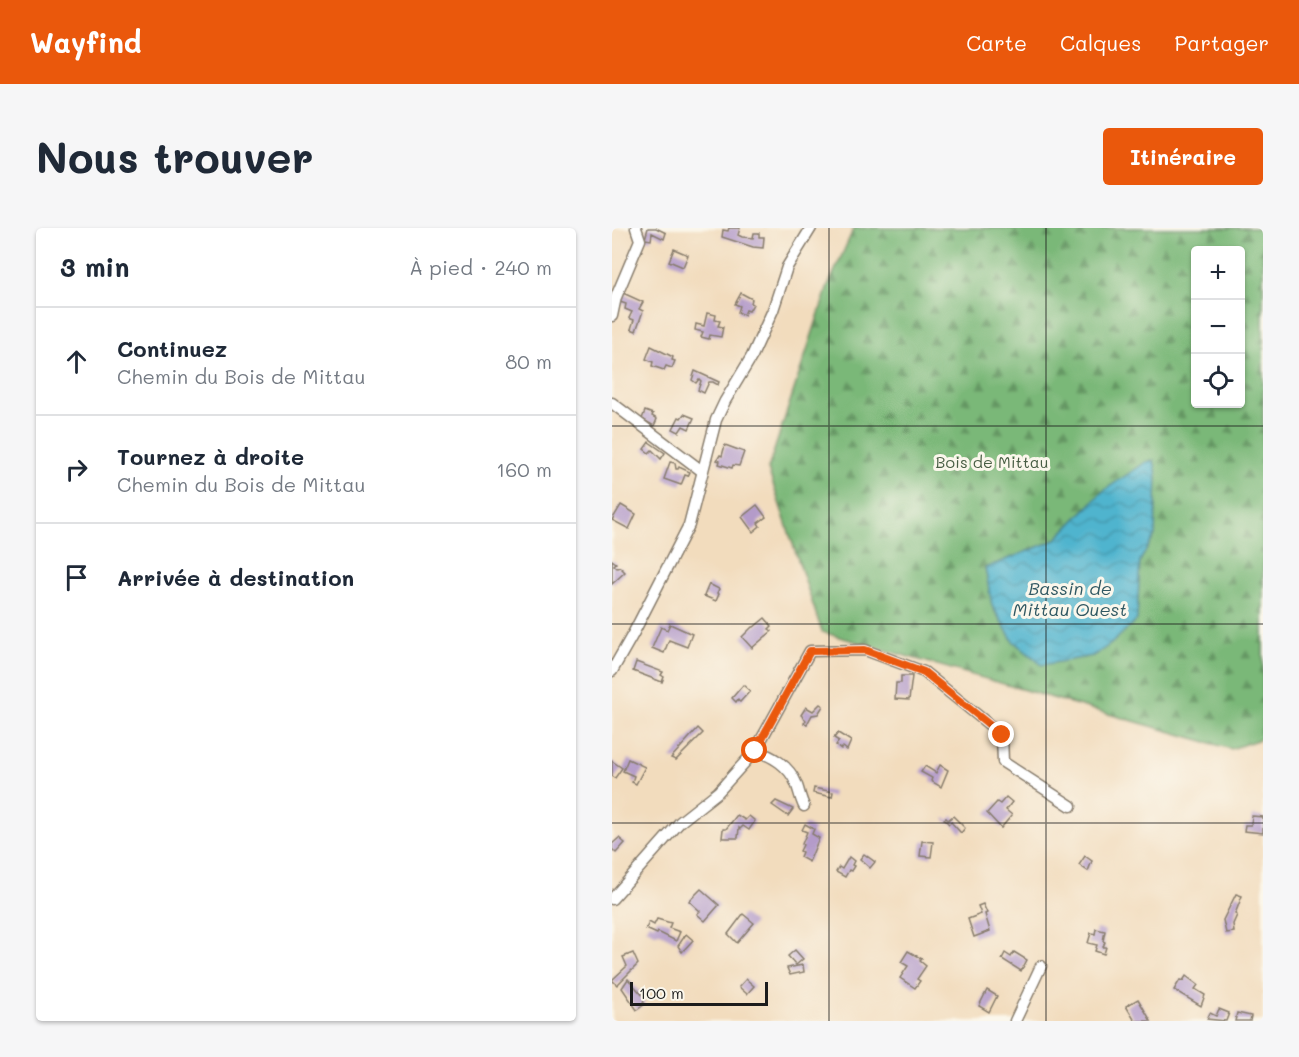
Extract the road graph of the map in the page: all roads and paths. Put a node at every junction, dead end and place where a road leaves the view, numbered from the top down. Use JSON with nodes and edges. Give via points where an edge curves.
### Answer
{"nodes":[{"id":1,"x":636,"y":228,"type":"edge"},
{"id":2,"x":811,"y":228,"type":"edge"},
{"id":3,"x":612,"y":316,"type":"edge"},
{"id":4,"x":612,"y":403,"type":"edge"},
{"id":5,"x":702,"y":471,"type":"junction"},
{"id":6,"x":612,"y":671,"type":"edge"},
{"id":7,"x":755,"y":751,"type":"junction"},
{"id":8,"x":804,"y":806,"type":"dead end"},
{"id":9,"x":1071,"y":806,"type":"dead end"},
{"id":10,"x":612,"y":899,"type":"edge"},
{"id":11,"x":1041,"y":966,"type":"dead end"},
{"id":12,"x":1015,"y":1021,"type":"edge"}],
"edges":[{"from":1,"to":3,"type":"street","via":[[640,240]]},
{"from":2,"to":5,"type":"street","via":[[787,267],[752,356],[724,402]]},
{"from":4,"to":5,"type":"street"},
{"from":5,"to":6,"type":"street","via":[[689,525]]},
{"from":7,"to":8,"type":"street","via":[[773,757],[788,770]]},
{"from":7,"to":9,"type":"street","via":[[810,651],[865,650],[924,672],[1002,735],[1003,762]]},
{"from":7,"to":10,"type":"street","via":[[718,792],[680,822]]},
{"from":11,"to":12,"type":"street"}]}
